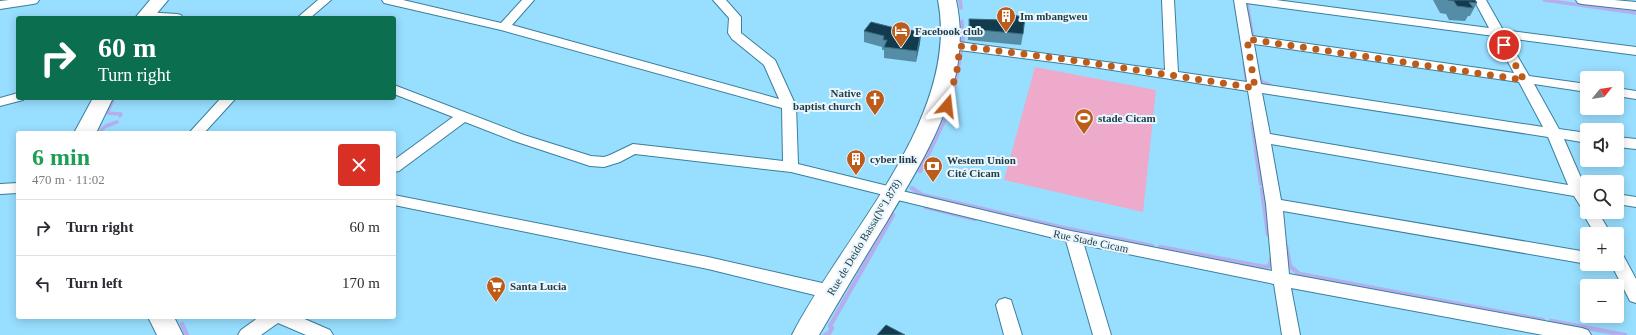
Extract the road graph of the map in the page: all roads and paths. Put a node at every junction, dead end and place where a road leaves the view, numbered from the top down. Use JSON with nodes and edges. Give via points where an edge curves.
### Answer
{"nodes":[{"id":1,"x":33,"y":0,"type":"edge"},
{"id":2,"x":159,"y":0,"type":"edge"},
{"id":3,"x":325,"y":0,"type":"edge"},
{"id":4,"x":388,"y":0,"type":"edge"},
{"id":5,"x":528,"y":0,"type":"edge"},
{"id":6,"x":719,"y":0,"type":"edge"},
{"id":7,"x":947,"y":0,"type":"edge"},
{"id":8,"x":955,"y":0,"type":"edge"},
{"id":9,"x":1168,"y":0,"type":"edge"},
{"id":10,"x":1240,"y":0,"type":"edge"},
{"id":11,"x":1248,"y":0,"type":"edge"},
{"id":12,"x":1480,"y":0,"type":"edge"},
{"id":13,"x":1582,"y":0,"type":"edge"},
{"id":14,"x":1634,"y":4,"type":"edge"},
{"id":15,"x":0,"y":5,"type":"edge"},
{"id":16,"x":145,"y":16,"type":"edge"},
{"id":17,"x":305,"y":16,"type":"edge"},
{"id":18,"x":504,"y":27,"type":"junction"},
{"id":19,"x":1497,"y":34,"type":"junction"},
{"id":20,"x":1247,"y":39,"type":"junction"},
{"id":21,"x":960,"y":46,"type":"junction"},
{"id":22,"x":1636,"y":51,"type":"edge"},
{"id":23,"x":1172,"y":76,"type":"junction"},
{"id":24,"x":1524,"y":80,"type":"junction"},
{"id":25,"x":1580,"y":87,"type":"edge"},
{"id":26,"x":1255,"y":88,"type":"junction"},
{"id":27,"x":396,"y":90,"type":"edge"},
{"id":28,"x":1624,"y":93,"type":"edge"},
{"id":29,"x":1636,"y":95,"type":"edge"},
{"id":30,"x":16,"y":98,"type":"edge"},
{"id":31,"x":102,"y":100,"type":"edge"},
{"id":32,"x":227,"y":100,"type":"edge"},
{"id":33,"x":0,"y":102,"type":"edge"},
{"id":34,"x":790,"y":106,"type":"junction"},
{"id":35,"x":464,"y":116,"type":"junction"},
{"id":36,"x":86,"y":131,"type":"edge"},
{"id":37,"x":198,"y":131,"type":"edge"},
{"id":38,"x":1554,"y":134,"type":"junction"},
{"id":39,"x":1580,"y":137,"type":"edge"},
{"id":40,"x":1263,"y":138,"type":"junction"},
{"id":41,"x":1624,"y":143,"type":"edge"},
{"id":42,"x":1636,"y":144,"type":"edge"},
{"id":43,"x":396,"y":166,"type":"edge"},
{"id":44,"x":791,"y":167,"type":"junction"},
{"id":45,"x":1580,"y":187,"type":"edge"},
{"id":46,"x":16,"y":188,"type":"edge"},
{"id":47,"x":0,"y":189,"type":"edge"},
{"id":48,"x":1580,"y":192,"type":"edge"},
{"id":49,"x":897,"y":194,"type":"junction"},
{"id":50,"x":1624,"y":199,"type":"edge"},
{"id":51,"x":396,"y":200,"type":"edge"},
{"id":52,"x":1636,"y":202,"type":"edge"},
{"id":53,"x":1274,"y":204,"type":"junction"},
{"id":54,"x":1073,"y":237,"type":"junction"},
{"id":55,"x":1580,"y":257,"type":"edge"},
{"id":56,"x":1624,"y":266,"type":"edge"},
{"id":57,"x":1281,"y":278,"type":"junction"},
{"id":58,"x":831,"y":292,"type":"junction"},
{"id":59,"x":1636,"y":296,"type":"edge"},
{"id":60,"x":1005,"y":305,"type":"dead end"},
{"id":61,"x":161,"y":319,"type":"edge"},
{"id":62,"x":270,"y":319,"type":"edge"},
{"id":63,"x":287,"y":319,"type":"edge"},
{"id":64,"x":170,"y":335,"type":"edge"},
{"id":65,"x":247,"y":335,"type":"edge"},
{"id":66,"x":324,"y":335,"type":"edge"},
{"id":67,"x":805,"y":335,"type":"edge"},
{"id":68,"x":821,"y":335,"type":"edge"},
{"id":69,"x":1013,"y":335,"type":"edge"},
{"id":70,"x":1102,"y":335,"type":"edge"},
{"id":71,"x":1291,"y":335,"type":"edge"},
{"id":72,"x":1582,"y":335,"type":"edge"}],
"edges":[{"from":1,"to":15,"type":"street"},
{"from":2,"to":16,"type":"main road"},
{"from":3,"to":17,"type":"street"},
{"from":4,"to":18,"type":"street"},
{"from":5,"to":18,"type":"street"},
{"from":6,"to":34,"type":"street","via":[[735,17],[736,36],[770,63]]},
{"from":7,"to":49,"type":"main road","name":"Rue de Deido Bassa(N°1.878)","via":[[951,43],[943,89]]},
{"from":8,"to":21,"type":"main road"},
{"from":9,"to":23,"type":"street"},
{"from":10,"to":20,"type":"street"},
{"from":11,"to":19,"type":"street"},
{"from":12,"to":19,"type":"street"},
{"from":13,"to":14,"type":"street"},
{"from":18,"to":34,"type":"street"},
{"from":19,"to":22,"type":"street"},
{"from":19,"to":24,"type":"street"},
{"from":20,"to":24,"type":"street"},
{"from":20,"to":26,"type":"street"},
{"from":21,"to":23,"type":"street"},
{"from":21,"to":49,"type":"main road","via":[[957,70],[947,106]]},
{"from":23,"to":26,"type":"street"},
{"from":24,"to":25,"type":"street"},
{"from":24,"to":38,"type":"street"},
{"from":26,"to":38,"type":"street"},
{"from":26,"to":40,"type":"street"},
{"from":27,"to":35,"type":"street","name":"Rue Stade Cicam"},
{"from":28,"to":29,"type":"street"},
{"from":30,"to":33,"type":"street"},
{"from":31,"to":36,"type":"main road"},
{"from":32,"to":37,"type":"street"},
{"from":34,"to":44,"type":"street"},
{"from":35,"to":43,"type":"street"},
{"from":35,"to":44,"type":"street","name":"Rue Stade Cicam","via":[[519,138],[590,161],[604,162],[615,159],[633,149]]},
{"from":38,"to":39,"type":"street"},
{"from":38,"to":45,"type":"street"},
{"from":40,"to":48,"type":"street"},
{"from":40,"to":53,"type":"street"},
{"from":41,"to":42,"type":"street"},
{"from":44,"to":49,"type":"street","name":"Rue Stade Cicam"},
{"from":46,"to":47,"type":"street"},
{"from":49,"to":54,"type":"street","name":"Rue Stade Cicam","via":[[986,218]]},
{"from":49,"to":58,"type":"main road","name":"Rue de Deido Bassa(N°1.878)"},
{"from":49,"to":68,"type":"main road"},
{"from":50,"to":52,"type":"street"},
{"from":51,"to":58,"type":"street","via":[[708,263]]},
{"from":53,"to":55,"type":"street"},
{"from":53,"to":57,"type":"street"},
{"from":54,"to":57,"type":"street","name":"Rue Stade Cicam"},
{"from":54,"to":70,"type":"street"},
{"from":56,"to":59,"type":"street"},
{"from":57,"to":71,"type":"street"},
{"from":57,"to":72,"type":"street","name":"Rue Stade Cicam"},
{"from":58,"to":67,"type":"main road","name":"Rue de Deido Bassa(N°1.878)"},
{"from":60,"to":69,"type":"street"},
{"from":61,"to":64,"type":"main road"},
{"from":62,"to":65,"type":"street"},
{"from":63,"to":66,"type":"street"}]}
